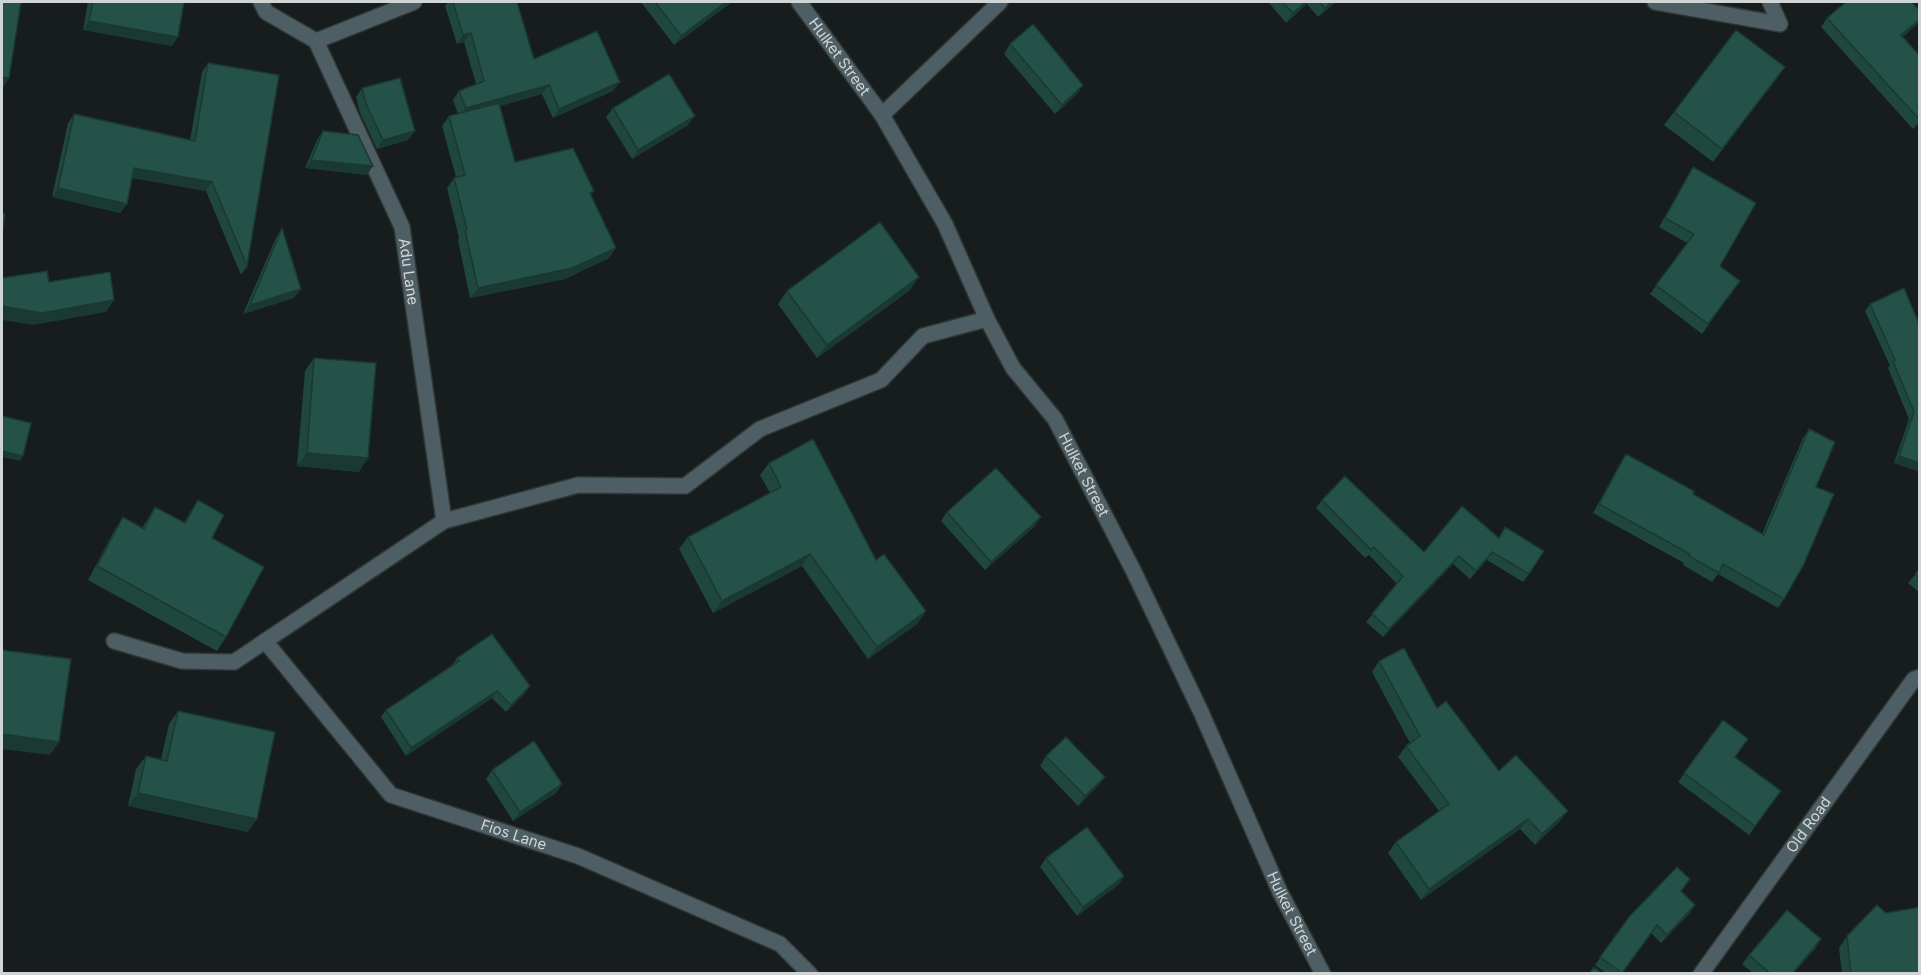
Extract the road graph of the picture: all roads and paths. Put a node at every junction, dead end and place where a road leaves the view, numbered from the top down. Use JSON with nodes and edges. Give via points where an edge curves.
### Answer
{"nodes":[{"id":1,"x":261,"y":2,"type":"edge"},
{"id":2,"x":414,"y":2,"type":"edge"},
{"id":3,"x":799,"y":2,"type":"edge"},
{"id":4,"x":1000,"y":2,"type":"edge"},
{"id":5,"x":1655,"y":2,"type":"edge"},
{"id":6,"x":1770,"y":2,"type":"edge"},
{"id":7,"x":316,"y":41,"type":"junction"},
{"id":8,"x":882,"y":116,"type":"junction"},
{"id":9,"x":987,"y":319,"type":"junction"},
{"id":10,"x":444,"y":521,"type":"junction"},
{"id":11,"x":114,"y":641,"type":"dead end"},
{"id":12,"x":265,"y":641,"type":"junction"},
{"id":13,"x":1920,"y":677,"type":"edge"},
{"id":14,"x":810,"y":974,"type":"edge"},
{"id":15,"x":1323,"y":974,"type":"edge"},
{"id":16,"x":1701,"y":974,"type":"edge"}],
"edges":[{"from":1,"to":7,"type":"street","via":[[266,12]]},
{"from":2,"to":7,"type":"street"},
{"from":3,"to":8,"type":"street","name":"Hulket Street"},
{"from":4,"to":8,"type":"street"},
{"from":5,"to":6,"type":"street","via":[[1780,24]]},
{"from":7,"to":10,"type":"street","name":"Adu Lane","via":[[402,227]]},
{"from":8,"to":9,"type":"street","name":"Hulket Street","via":[[945,224]]},
{"from":9,"to":10,"type":"street","via":[[923,336],[881,380],[760,429],[685,486],[578,485]]},
{"from":9,"to":15,"type":"street","name":"Hulket Street","via":[[1013,368],[1055,419],[1128,560],[1202,712],[1280,892]]},
{"from":10,"to":12,"type":"street"},
{"from":11,"to":12,"type":"street","via":[[182,661],[234,662]]},
{"from":12,"to":14,"type":"street","name":"Fios Lane","via":[[391,795],[578,856],[780,944]]},
{"from":13,"to":16,"type":"street","name":"Old Road","via":[[1914,679]]}]}
